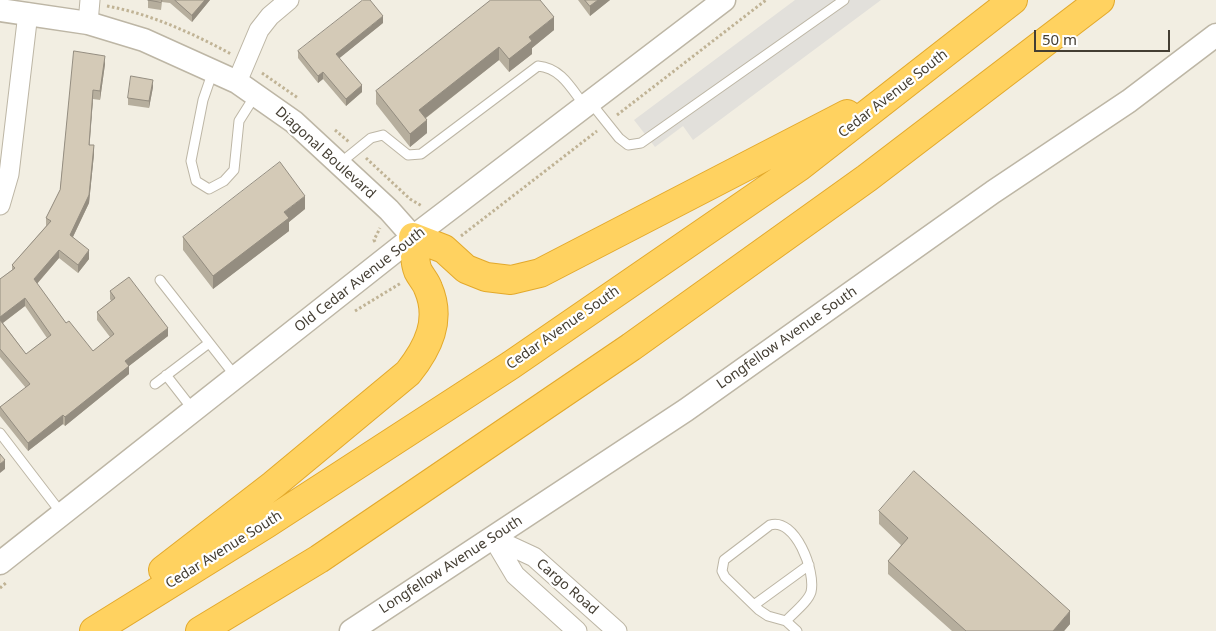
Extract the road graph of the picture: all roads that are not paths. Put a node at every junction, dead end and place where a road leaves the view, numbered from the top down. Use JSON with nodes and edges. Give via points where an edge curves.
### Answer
{"nodes":[{"id":1,"x":289,"y":0,"type":"edge"},
{"id":2,"x":724,"y":0,"type":"edge"},
{"id":3,"x":844,"y":0,"type":"edge"},
{"id":4,"x":1014,"y":0,"type":"edge"},
{"id":5,"x":97,"y":3,"type":"edge"},
{"id":6,"x":1099,"y":3,"type":"edge"},
{"id":7,"x":0,"y":10,"type":"edge"},
{"id":8,"x":28,"y":13,"type":"junction"},
{"id":9,"x":88,"y":23,"type":"junction"},
{"id":10,"x":1216,"y":35,"type":"edge"},
{"id":11,"x":213,"y":71,"type":"junction"},
{"id":12,"x":904,"y":84,"type":"junction"},
{"id":13,"x":246,"y":88,"type":"junction"},
{"id":14,"x":588,"y":105,"type":"junction"},
{"id":15,"x":338,"y":164,"type":"junction"},
{"id":16,"x":0,"y":205,"type":"edge"},
{"id":17,"x":413,"y":237,"type":"junction"},
{"id":18,"x":160,"y":280,"type":"dead end"},
{"id":19,"x":209,"y":342,"type":"junction"},
{"id":20,"x":166,"y":375,"type":"junction"},
{"id":21,"x":236,"y":377,"type":"junction"},
{"id":22,"x":155,"y":384,"type":"dead end"},
{"id":23,"x":194,"y":411,"type":"junction"},
{"id":24,"x":0,"y":433,"type":"edge"},
{"id":25,"x":62,"y":514,"type":"junction"},
{"id":26,"x":493,"y":538,"type":"junction"},
{"id":27,"x":0,"y":563,"type":"edge"},
{"id":28,"x":809,"y":565,"type":"junction"},
{"id":29,"x":754,"y":605,"type":"junction"},
{"id":30,"x":786,"y":621,"type":"junction"},
{"id":31,"x":83,"y":631,"type":"edge"},
{"id":32,"x":94,"y":631,"type":"edge"},
{"id":33,"x":200,"y":631,"type":"edge"},
{"id":34,"x":351,"y":631,"type":"edge"},
{"id":35,"x":577,"y":631,"type":"edge"},
{"id":36,"x":617,"y":631,"type":"edge"},
{"id":37,"x":797,"y":631,"type":"edge"}],
"edges":[{"from":1,"to":13,"type":"street","via":[[259,30]]},
{"from":2,"to":14,"type":"street","name":"Old Cedar Avenue South"},
{"from":3,"to":14,"type":"lane","via":[[641,143],[628,145]]},
{"from":4,"to":12,"type":"highway","name":"Cedar Avenue South"},
{"from":5,"to":9,"type":"street"},
{"from":6,"to":33,"type":"highway","via":[[867,178],[631,347],[318,559]]},
{"from":7,"to":8,"type":"street","name":"Diagonal Boulevard"},
{"from":8,"to":9,"type":"street","name":"Diagonal Boulevard"},
{"from":8,"to":16,"type":"street","via":[[9,174]]},
{"from":9,"to":11,"type":"street","name":"Diagonal Boulevard","via":[[144,40]]},
{"from":10,"to":26,"type":"street","name":"Longfellow Avenue South","via":[[1129,101],[985,198],[686,410]]},
{"from":11,"to":13,"type":"street","name":"Diagonal Boulevard"},
{"from":11,"to":13,"type":"lane","via":[[203,100],[191,161],[196,181],[209,188],[224,181],[234,170]]},
{"from":12,"to":17,"type":"highway","via":[[540,273],[512,280],[486,277],[466,269],[444,250]]},
{"from":12,"to":32,"type":"highway","name":"Cedar Avenue South","via":[[799,167],[511,365]]},
{"from":13,"to":15,"type":"street","name":"Diagonal Boulevard","via":[[294,122]]},
{"from":14,"to":15,"type":"lane","via":[[559,73],[550,67],[538,66],[421,154],[408,155],[384,135],[371,138]]},
{"from":14,"to":17,"type":"street","name":"Old Cedar Avenue South"},
{"from":15,"to":17,"type":"street","name":"Diagonal Boulevard","via":[[394,214]]},
{"from":17,"to":21,"type":"street","name":"Old Cedar Avenue South"},
{"from":17,"to":31,"type":"highway","via":[[417,270],[428,288],[434,309],[429,344],[408,373],[273,484]]},
{"from":18,"to":19,"type":"lane"},
{"from":19,"to":20,"type":"lane"},
{"from":19,"to":21,"type":"lane"},
{"from":20,"to":22,"type":"lane"},
{"from":20,"to":23,"type":"lane"},
{"from":21,"to":23,"type":"street","name":"Old Cedar Avenue South"},
{"from":23,"to":25,"type":"street","name":"Old Cedar Avenue South"},
{"from":24,"to":25,"type":"lane"},
{"from":25,"to":27,"type":"street","name":"Old Cedar Avenue South"},
{"from":26,"to":34,"type":"street","name":"Longfellow Avenue South"},
{"from":26,"to":35,"type":"street","name":"Cargo Road","via":[[514,575]]},
{"from":26,"to":36,"type":"street","name":"Cargo Road","via":[[534,557]]},
{"from":28,"to":29,"type":"lane"},
{"from":28,"to":29,"type":"lane","via":[[798,541],[781,524],[770,525],[721,565],[724,577]]},
{"from":28,"to":30,"type":"lane","via":[[810,595]]},
{"from":29,"to":30,"type":"lane","via":[[768,616]]},
{"from":30,"to":37,"type":"lane"}]}
